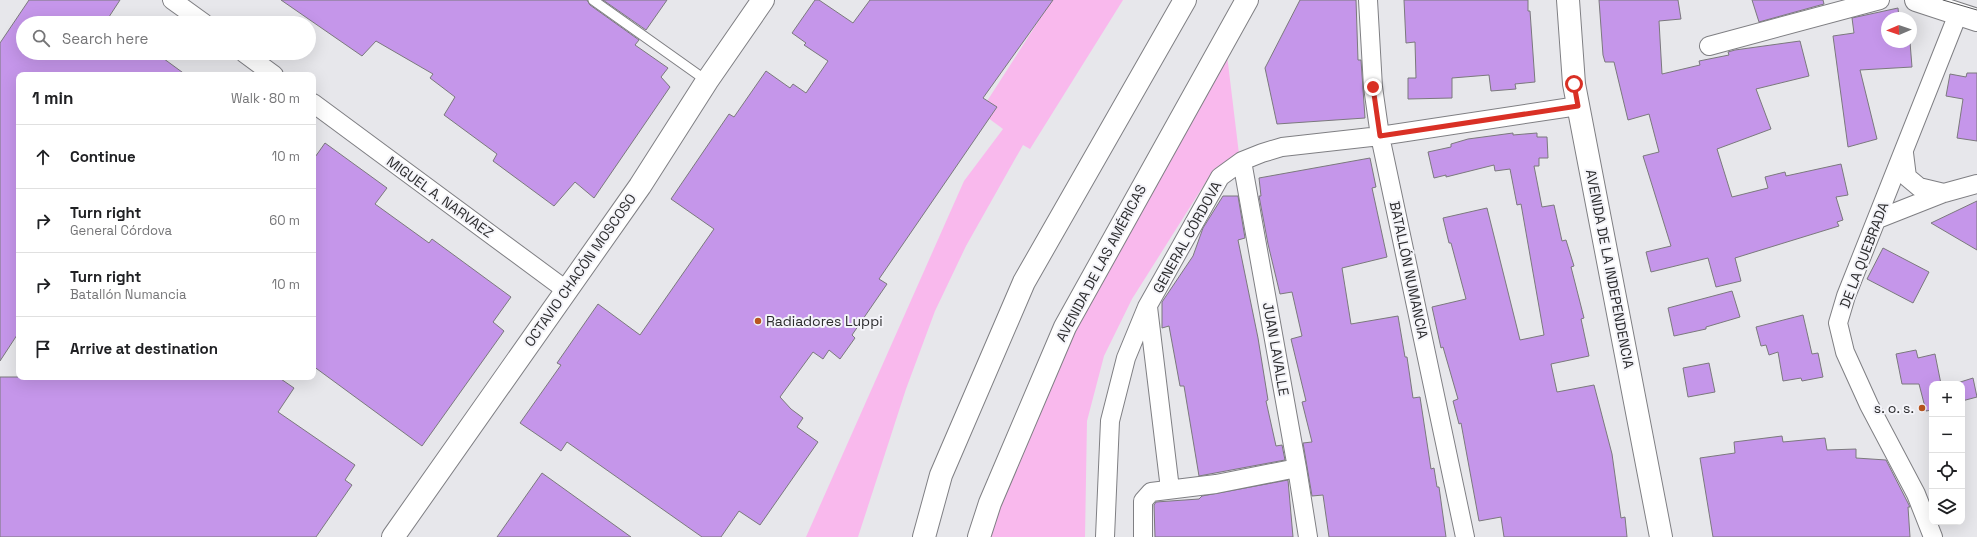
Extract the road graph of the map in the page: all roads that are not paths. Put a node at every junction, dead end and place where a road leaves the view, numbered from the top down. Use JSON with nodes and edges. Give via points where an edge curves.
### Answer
{"nodes":[{"id":1,"x":172,"y":0,"type":"edge"},
{"id":2,"x":593,"y":0,"type":"edge"},
{"id":3,"x":763,"y":0,"type":"edge"},
{"id":4,"x":1185,"y":0,"type":"edge"},
{"id":5,"x":1247,"y":0,"type":"edge"},
{"id":6,"x":1368,"y":0,"type":"edge"},
{"id":7,"x":1568,"y":0,"type":"edge"},
{"id":8,"x":1880,"y":0,"type":"edge"},
{"id":9,"x":1916,"y":0,"type":"edge"},
{"id":10,"x":194,"y":16,"type":"edge"},
{"id":11,"x":1967,"y":17,"type":"edge"},
{"id":12,"x":1709,"y":46,"type":"dead end"},
{"id":13,"x":254,"y":60,"type":"edge"},
{"id":14,"x":270,"y":72,"type":"edge"},
{"id":15,"x":707,"y":81,"type":"junction"},
{"id":16,"x":316,"y":105,"type":"edge"},
{"id":17,"x":1578,"y":106,"type":"junction"},
{"id":18,"x":1380,"y":136,"type":"junction"},
{"id":19,"x":1904,"y":151,"type":"junction"},
{"id":20,"x":1242,"y":161,"type":"junction"},
{"id":21,"x":1977,"y":184,"type":"edge"},
{"id":22,"x":1944,"y":193,"type":"junction"},
{"id":23,"x":1878,"y":219,"type":"junction"},
{"id":24,"x":566,"y":290,"type":"junction"},
{"id":25,"x":1148,"y":307,"type":"junction"},
{"id":26,"x":1298,"y":468,"type":"junction"},
{"id":27,"x":1170,"y":489,"type":"junction"},
{"id":28,"x":393,"y":537,"type":"edge"},
{"id":29,"x":924,"y":537,"type":"edge"},
{"id":30,"x":979,"y":537,"type":"edge"},
{"id":31,"x":1105,"y":537,"type":"edge"},
{"id":32,"x":1144,"y":537,"type":"edge"},
{"id":33,"x":1308,"y":537,"type":"edge"},
{"id":34,"x":1465,"y":537,"type":"edge"},
{"id":35,"x":1661,"y":537,"type":"edge"},
{"id":36,"x":1933,"y":537,"type":"edge"}],
"edges":[{"from":1,"to":10,"type":"street"},
{"from":2,"to":15,"type":"lane"},
{"from":3,"to":15,"type":"main road","name":"OCTAVIO CHACÓN MOSCOSO"},
{"from":4,"to":29,"type":"main road","via":[[1024,282],[941,475]]},
{"from":5,"to":30,"type":"main road","name":"AVENIDA DE LAS AMÉRICAS","via":[[1065,327],[990,503]]},
{"from":6,"to":18,"type":"street","name":"BATALLÓN NUMANCIA","via":[[1373,87]]},
{"from":7,"to":17,"type":"main road","name":"AVENIDA DE LA INDEPENDENCIA"},
{"from":8,"to":12,"type":"street"},
{"from":9,"to":11,"type":"main road"},
{"from":11,"to":19,"type":"street","name":"DE LA QUEBRADA"},
{"from":13,"to":14,"type":"street"},
{"from":15,"to":24,"type":"main road","name":"OCTAVIO CHACÓN MOSCOSO","via":[[640,186]]},
{"from":16,"to":24,"type":"street","name":"MIGUEL A. NARVAEZ"},
{"from":17,"to":18,"type":"street","name":"GENERAL CÓRDOVA"},
{"from":17,"to":35,"type":"main road","name":"AVENIDA DE LA INDEPENDENCIA"},
{"from":18,"to":20,"type":"street","name":"GENERAL CÓRDOVA","via":[[1282,147]]},
{"from":18,"to":34,"type":"street","name":"BATALLÓN NUMANCIA"},
{"from":19,"to":22,"type":"street","via":[[1908,176],[1919,187]]},
{"from":19,"to":23,"type":"street","name":"DE LA QUEBRADA"},
{"from":20,"to":25,"type":"street","name":"GENERAL CÓRDOVA","via":[[1220,177]]},
{"from":20,"to":26,"type":"street","name":"JUAN LAVALLE"},
{"from":21,"to":22,"type":"street"},
{"from":22,"to":23,"type":"street"},
{"from":23,"to":36,"type":"street","name":"DE LA QUEBRADA","via":[[1846,296],[1838,323],[1845,352],[1869,405],[1916,494]]},
{"from":24,"to":28,"type":"main road","name":"OCTAVIO CHACÓN MOSCOSO"},
{"from":25,"to":27,"type":"street"},
{"from":25,"to":31,"type":"street","name":"GENERAL CÓRDOVA","via":[[1126,358],[1110,421]]},
{"from":26,"to":27,"type":"street","via":[[1216,484]]},
{"from":26,"to":33,"type":"street","name":"JUAN LAVALLE"},
{"from":27,"to":32,"type":"street","via":[[1151,492],[1143,501]]}]}
